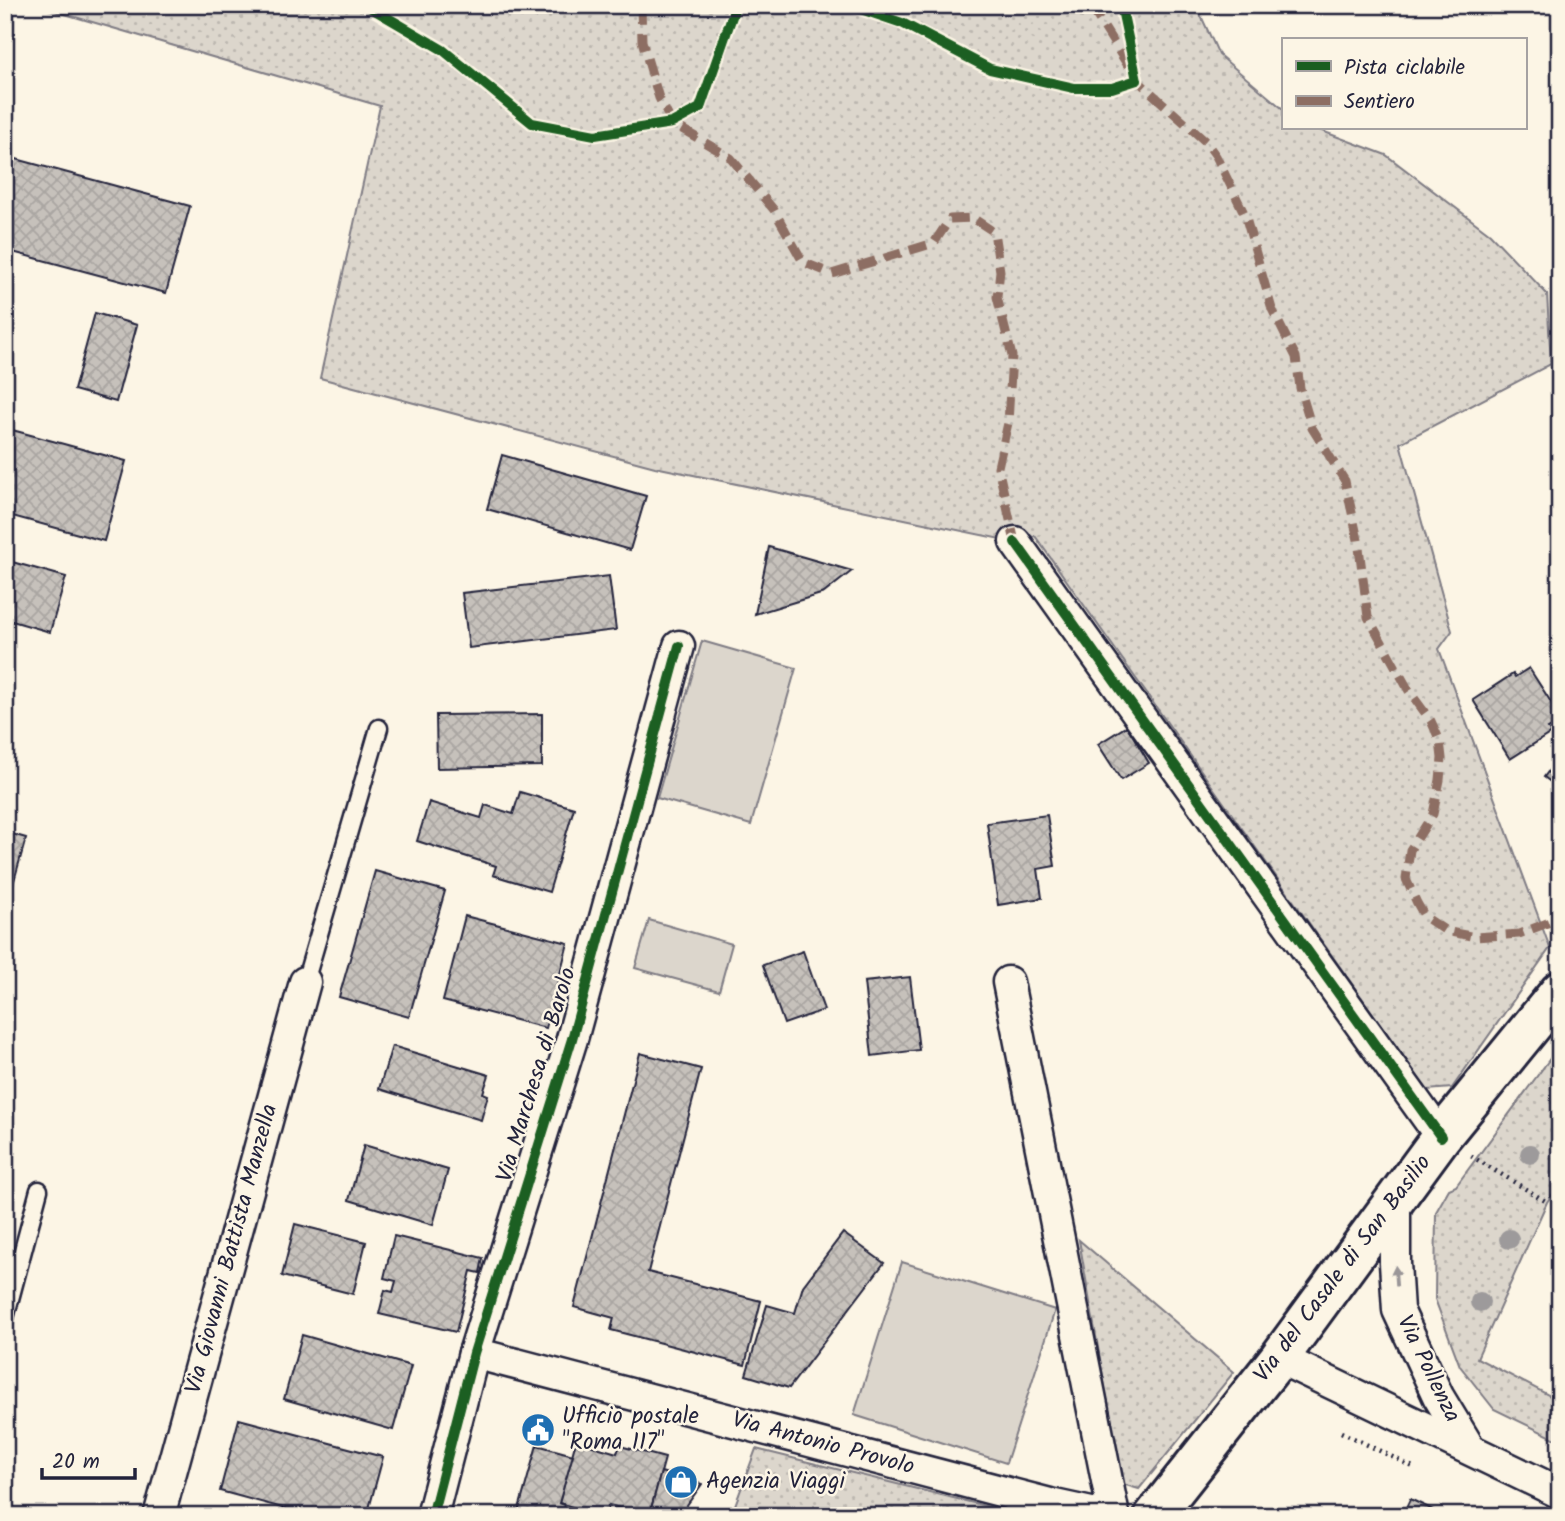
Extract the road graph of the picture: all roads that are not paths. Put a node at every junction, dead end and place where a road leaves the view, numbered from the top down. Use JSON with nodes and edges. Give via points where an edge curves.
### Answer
{"nodes":[{"id":1,"x":1015,"y":542,"type":"dead end"},
{"id":2,"x":678,"y":646,"type":"dead end"},
{"id":3,"x":379,"y":727,"type":"dead end"},
{"id":4,"x":305,"y":982,"type":"joint"},
{"id":5,"x":1008,"y":982,"type":"dead end"},
{"id":6,"x":1560,"y":991,"type":"edge"},
{"id":7,"x":1456,"y":1147,"type":"junction"},
{"id":8,"x":39,"y":1190,"type":"dead end"},
{"id":9,"x":1395,"y":1202,"type":"junction"},
{"id":10,"x":5,"y":1318,"type":"edge"},
{"id":11,"x":474,"y":1353,"type":"junction"},
{"id":12,"x":1279,"y":1358,"type":"junction"},
{"id":13,"x":1470,"y":1449,"type":"junction"},
{"id":14,"x":1560,"y":1493,"type":"edge"},
{"id":15,"x":1056,"y":1510,"type":"edge"},
{"id":16,"x":159,"y":1516,"type":"edge"},
{"id":17,"x":432,"y":1516,"type":"edge"},
{"id":18,"x":1105,"y":1516,"type":"edge"},
{"id":19,"x":1114,"y":1516,"type":"edge"},
{"id":20,"x":1154,"y":1516,"type":"edge"}],
"edges":[{"from":1,"to":7,"type":"street"},
{"from":2,"to":11,"type":"street","name":"Via Marchesa di Barolo","via":[[572,1039]]},
{"from":3,"to":4,"type":"lane"},
{"from":4,"to":16,"type":"street","name":"Via Giovanni Battista Manzella"},
{"from":5,"to":19,"type":"street"},
{"from":6,"to":7,"type":"street","name":"Via del Casale di San Basilio"},
{"from":7,"to":9,"type":"street","name":"Via del Casale di San Basilio"},
{"from":8,"to":10,"type":"lane"},
{"from":9,"to":12,"type":"street","name":"Via del Casale di San Basilio"},
{"from":13,"to":9,"type":"street","name":"Via Pollenza","one_way":true,"via":[[1438,1396],[1398,1310]]},
{"from":11,"to":15,"type":"street","name":"Via Antonio Provolo"},
{"from":11,"to":17,"type":"street","name":"Via Marchesa di Barolo"},
{"from":12,"to":13,"type":"street","name":"Via Pollenza"},
{"from":12,"to":20,"type":"street","name":"Via del Casale di San Basilio"},
{"from":13,"to":14,"type":"street","name":"Via Pollenza"},
{"from":15,"to":18,"type":"street","name":"Via Antonio Provolo"}]}
